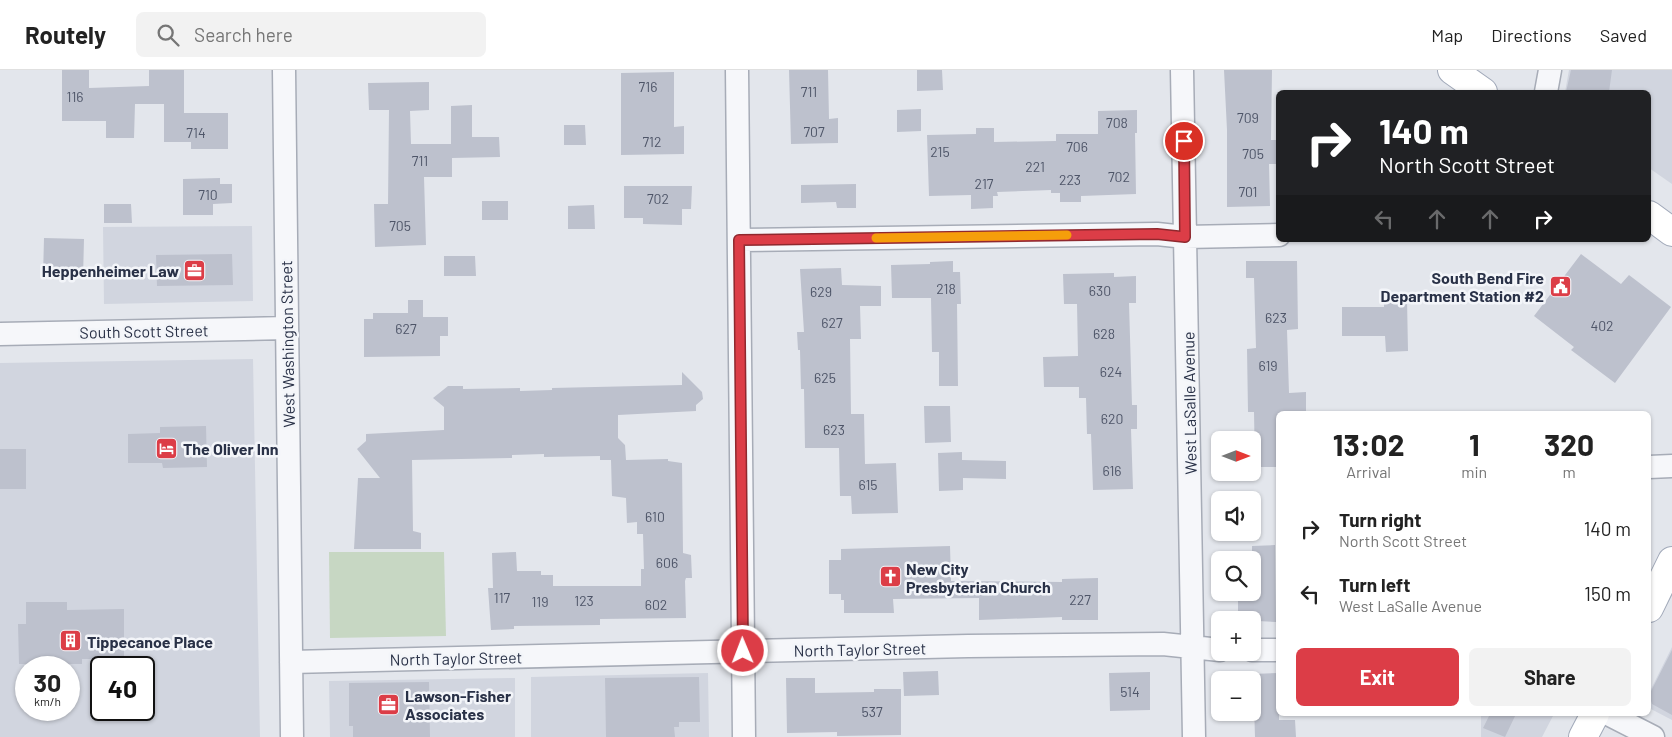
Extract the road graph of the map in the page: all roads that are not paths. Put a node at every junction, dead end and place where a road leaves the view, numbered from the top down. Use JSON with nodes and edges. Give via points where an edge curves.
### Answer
{"nodes":[{"id":1,"x":284,"y":70,"type":"edge"},
{"id":2,"x":737,"y":70,"type":"edge"},
{"id":3,"x":1182,"y":70,"type":"edge"},
{"id":4,"x":1452,"y":70,"type":"edge"},
{"id":5,"x":1550,"y":70,"type":"edge"},
{"id":6,"x":1479,"y":90,"type":"edge"},
{"id":7,"x":1546,"y":90,"type":"edge"},
{"id":8,"x":1651,"y":216,"type":"edge"},
{"id":9,"x":1672,"y":232,"type":"edge"},
{"id":10,"x":1276,"y":235,"type":"edge"},
{"id":11,"x":1185,"y":237,"type":"junction"},
{"id":12,"x":739,"y":240,"type":"junction"},
{"id":13,"x":287,"y":328,"type":"junction"},
{"id":14,"x":0,"y":334,"type":"edge"},
{"id":15,"x":1672,"y":466,"type":"edge"},
{"id":16,"x":1651,"y":467,"type":"edge"},
{"id":17,"x":1672,"y":561,"type":"edge"},
{"id":18,"x":1651,"y":604,"type":"edge"},
{"id":19,"x":1193,"y":647,"type":"junction"},
{"id":20,"x":1211,"y":649,"type":"edge"},
{"id":21,"x":1261,"y":650,"type":"edge"},
{"id":22,"x":1276,"y":650,"type":"edge"},
{"id":23,"x":743,"y":651,"type":"junction"},
{"id":24,"x":291,"y":662,"type":"junction"},
{"id":25,"x":1594,"y":716,"type":"edge"},
{"id":26,"x":1612,"y":716,"type":"edge"},
{"id":27,"x":292,"y":737,"type":"edge"},
{"id":28,"x":744,"y":737,"type":"edge"},
{"id":29,"x":1194,"y":737,"type":"edge"},
{"id":30,"x":1583,"y":737,"type":"edge"},
{"id":31,"x":1653,"y":737,"type":"edge"}],
"edges":[{"from":1,"to":13,"type":"street","name":"West Washington Street"},
{"from":2,"to":12,"type":"street"},
{"from":3,"to":11,"type":"street","name":"West LaSalle Avenue"},
{"from":4,"to":6,"type":"main road"},
{"from":5,"to":7,"type":"street"},
{"from":8,"to":9,"type":"main road"},
{"from":10,"to":11,"type":"street"},
{"from":11,"to":12,"type":"street","via":[[1157,234]]},
{"from":11,"to":19,"type":"street","name":"West LaSalle Avenue"},
{"from":12,"to":23,"type":"street"},
{"from":13,"to":14,"type":"street","name":"South Scott Street"},
{"from":13,"to":24,"type":"street","name":"West Washington Street"},
{"from":15,"to":16,"type":"street"},
{"from":17,"to":18,"type":"main road"},
{"from":19,"to":20,"type":"street","name":"North Taylor Street"},
{"from":19,"to":23,"type":"street","name":"North Taylor Street","via":[[1163,644]]},
{"from":19,"to":29,"type":"street","name":"West LaSalle Avenue"},
{"from":21,"to":22,"type":"street"},
{"from":23,"to":24,"type":"street","name":"North Taylor Street"},
{"from":23,"to":28,"type":"street"},
{"from":24,"to":27,"type":"street","name":"West Washington Street"},
{"from":25,"to":30,"type":"main road"},
{"from":26,"to":31,"type":"street"}]}
